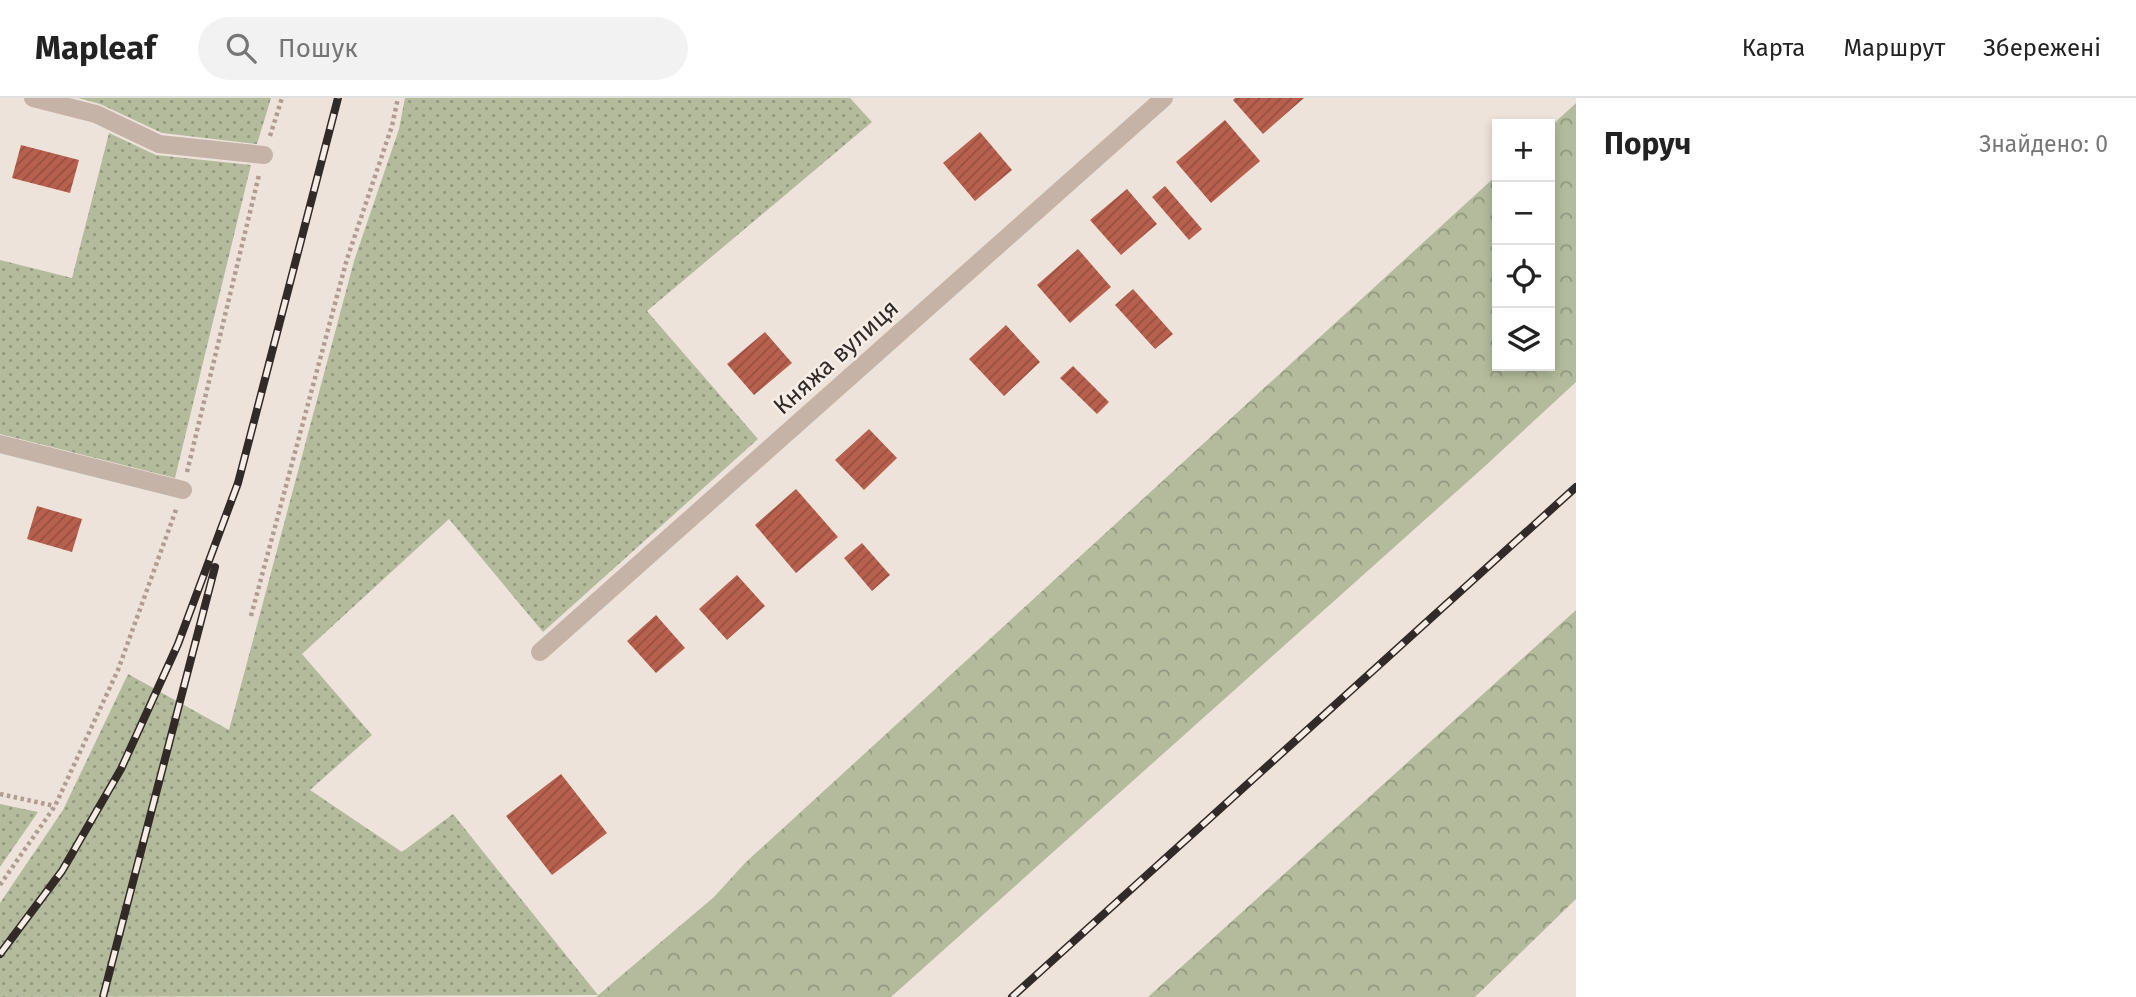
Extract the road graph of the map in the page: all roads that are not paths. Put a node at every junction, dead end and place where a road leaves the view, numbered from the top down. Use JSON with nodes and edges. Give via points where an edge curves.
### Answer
{"nodes":[{"id":1,"x":33,"y":98,"type":"edge"},
{"id":2,"x":1164,"y":98,"type":"edge"},
{"id":3,"x":264,"y":155,"type":"dead end"},
{"id":4,"x":0,"y":444,"type":"edge"},
{"id":5,"x":183,"y":490,"type":"dead end"},
{"id":6,"x":540,"y":652,"type":"dead end"}],
"edges":[{"from":1,"to":3,"type":"street","via":[[96,114],[159,144]]},
{"from":2,"to":6,"type":"street","name":"Княжа вулиця"},
{"from":4,"to":5,"type":"street"}]}
